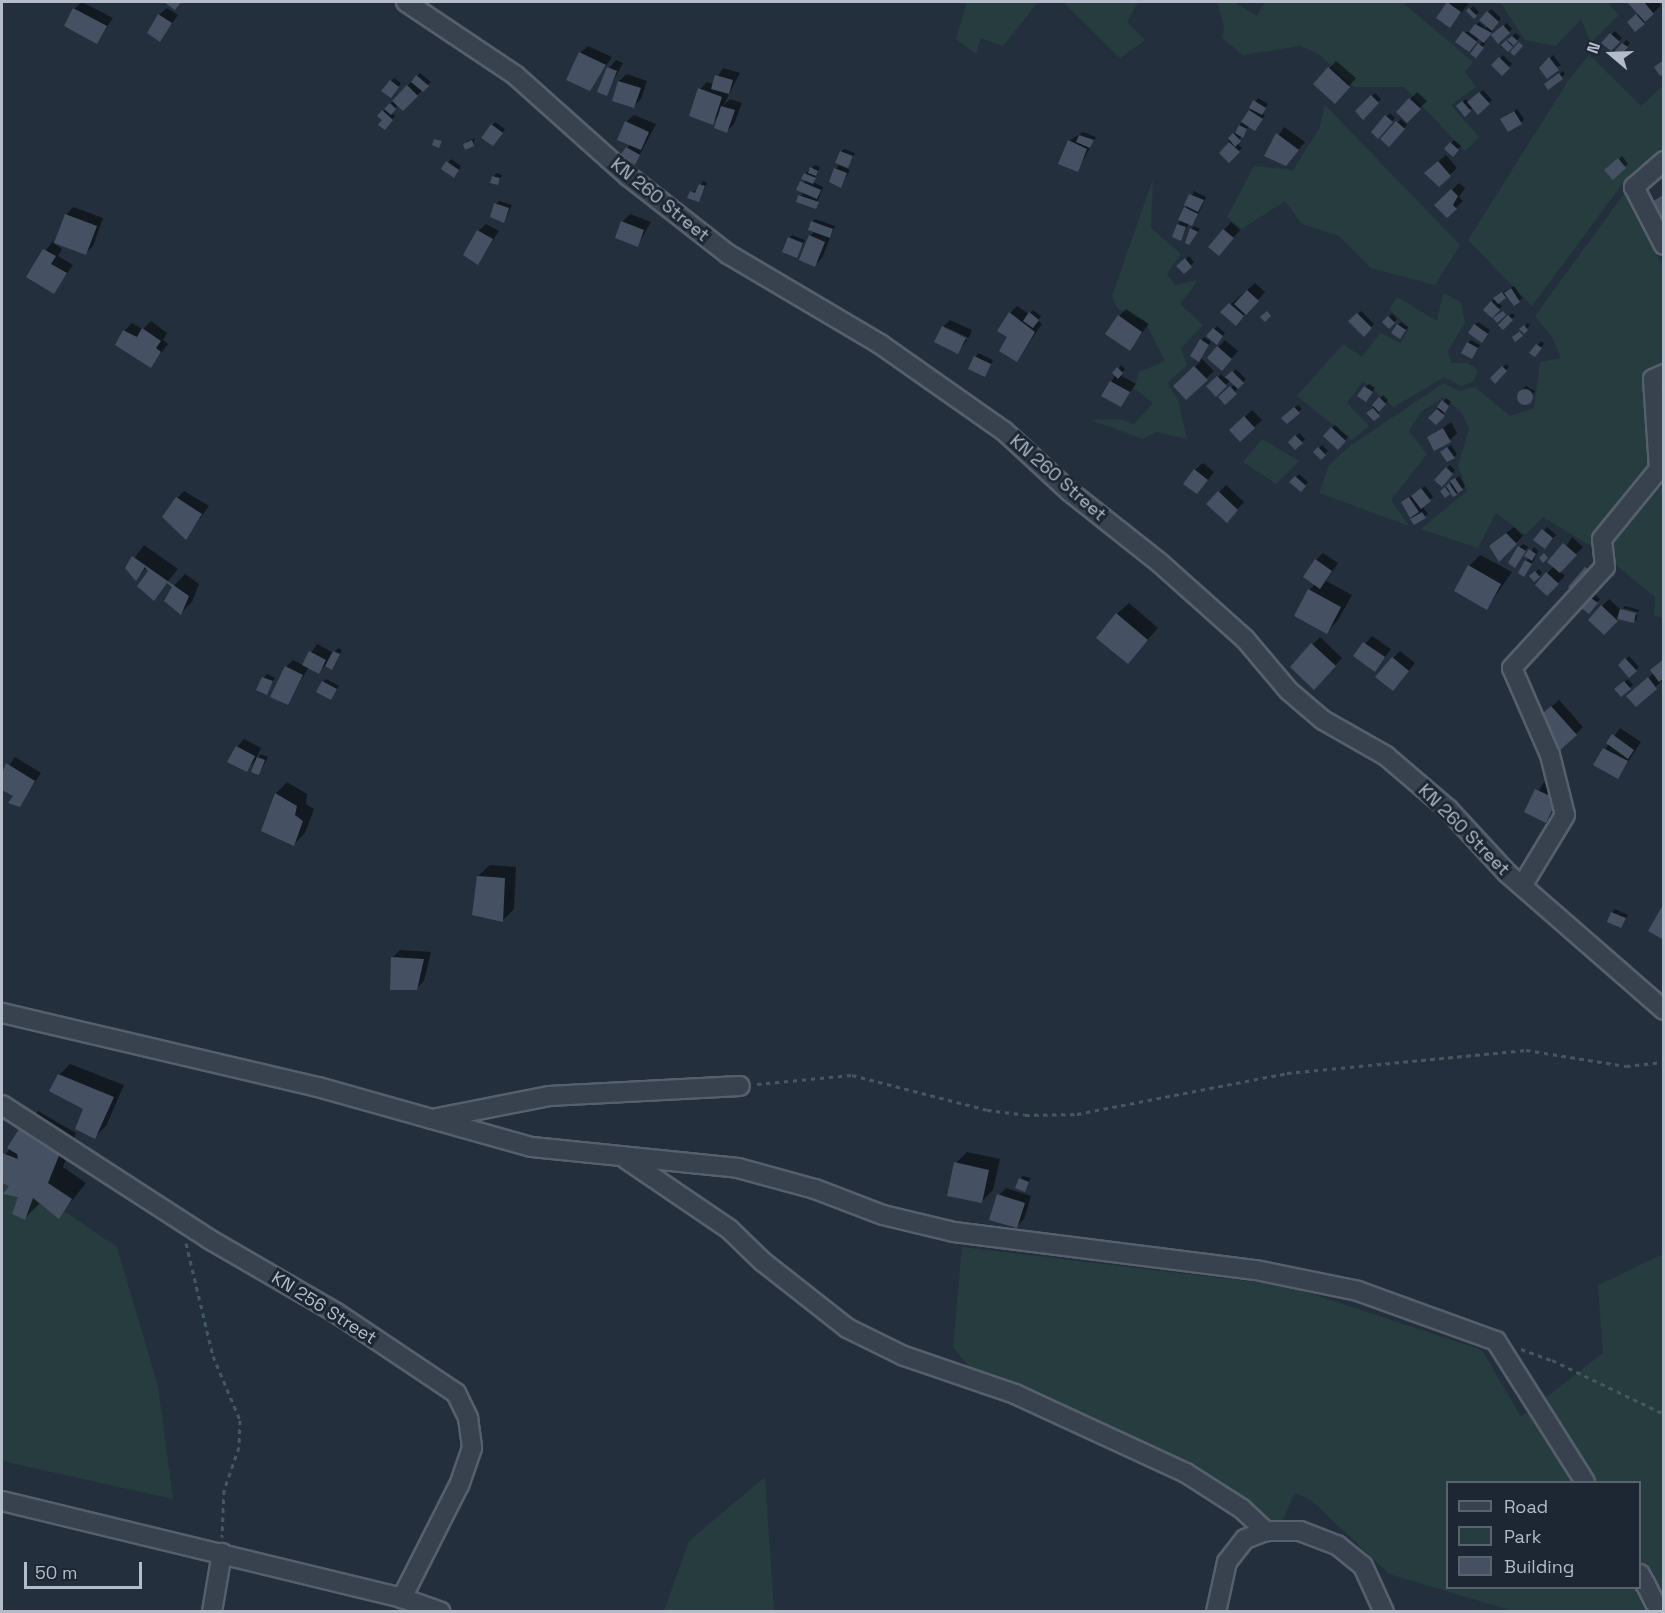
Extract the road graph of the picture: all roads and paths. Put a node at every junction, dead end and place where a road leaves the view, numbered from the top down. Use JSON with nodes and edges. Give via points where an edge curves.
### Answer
{"nodes":[{"id":1,"x":406,"y":2,"type":"edge"},
{"id":2,"x":1664,"y":161,"type":"edge"},
{"id":3,"x":1664,"y":245,"type":"edge"},
{"id":4,"x":1664,"y":374,"type":"edge"},
{"id":5,"x":1522,"y":886,"type":"junction"},
{"id":6,"x":1664,"y":1010,"type":"edge"},
{"id":7,"x":2,"y":1013,"type":"edge"},
{"id":8,"x":1664,"y":1062,"type":"edge"},
{"id":9,"x":740,"y":1086,"type":"joint"},
{"id":10,"x":2,"y":1105,"type":"edge"},
{"id":11,"x":427,"y":1120,"type":"junction"},
{"id":12,"x":623,"y":1157,"type":"junction"},
{"id":13,"x":174,"y":1216,"type":"junction"},
{"id":14,"x":1496,"y":1341,"type":"junction"},
{"id":15,"x":1664,"y":1414,"type":"edge"},
{"id":16,"x":1584,"y":1481,"type":"edge"},
{"id":17,"x":2,"y":1501,"type":"edge"},
{"id":18,"x":1266,"y":1531,"type":"junction"},
{"id":19,"x":222,"y":1553,"type":"junction"},
{"id":20,"x":1641,"y":1576,"type":"edge"},
{"id":21,"x":402,"y":1598,"type":"junction"},
{"id":22,"x":212,"y":1611,"type":"edge"},
{"id":23,"x":441,"y":1611,"type":"edge"},
{"id":24,"x":1216,"y":1611,"type":"edge"},
{"id":25,"x":1384,"y":1611,"type":"edge"},
{"id":26,"x":1660,"y":1611,"type":"edge"}],
"edges":[{"from":1,"to":5,"type":"street","name":"KN 260 Street","via":[[515,75],[628,176],[728,254],[880,344],[1004,431],[1068,491],[1161,564],[1245,639],[1289,691],[1323,720],[1386,756],[1448,809]]},
{"from":2,"to":3,"type":"street","via":[[1634,187]]},
{"from":4,"to":5,"type":"street","via":[[1653,379],[1659,470],[1602,539],[1605,567],[1512,668],[1550,754],[1565,815]]},
{"from":5,"to":6,"type":"street","name":"KN 260 Street"},
{"from":7,"to":11,"type":"street","via":[[318,1088]]},
{"from":8,"to":9,"type":"path","via":[[1626,1066],[1526,1050],[1287,1073],[1077,1114],[1025,1115],[987,1110],[852,1075]]},
{"from":9,"to":11,"type":"street","via":[[549,1096]]},
{"from":10,"to":13,"type":"street","name":"KN 256 Street"},
{"from":11,"to":12,"type":"street","via":[[532,1147]]},
{"from":12,"to":14,"type":"street","via":[[738,1168],[814,1189],[883,1215],[965,1234],[1313,1279]]},
{"from":12,"to":18,"type":"street","via":[[729,1229],[762,1261],[846,1328],[904,1356],[1015,1395],[1186,1473],[1242,1509]]},
{"from":13,"to":19,"type":"path","via":[[185,1242],[222,1383],[240,1420],[239,1447],[224,1490]]},
{"from":13,"to":21,"type":"street","name":"KN 256 Street","via":[[335,1312],[456,1393],[468,1418],[472,1448],[459,1485]]},
{"from":14,"to":15,"type":"path","via":[[1552,1360]]},
{"from":14,"to":16,"type":"street"},
{"from":17,"to":19,"type":"street"},
{"from":18,"to":24,"type":"street","via":[[1245,1539],[1227,1562]]},
{"from":18,"to":25,"type":"street","via":[[1300,1531],[1337,1545],[1363,1566]]},
{"from":19,"to":21,"type":"street"},
{"from":19,"to":22,"type":"street"},
{"from":20,"to":26,"type":"street"},
{"from":21,"to":23,"type":"street"}]}
